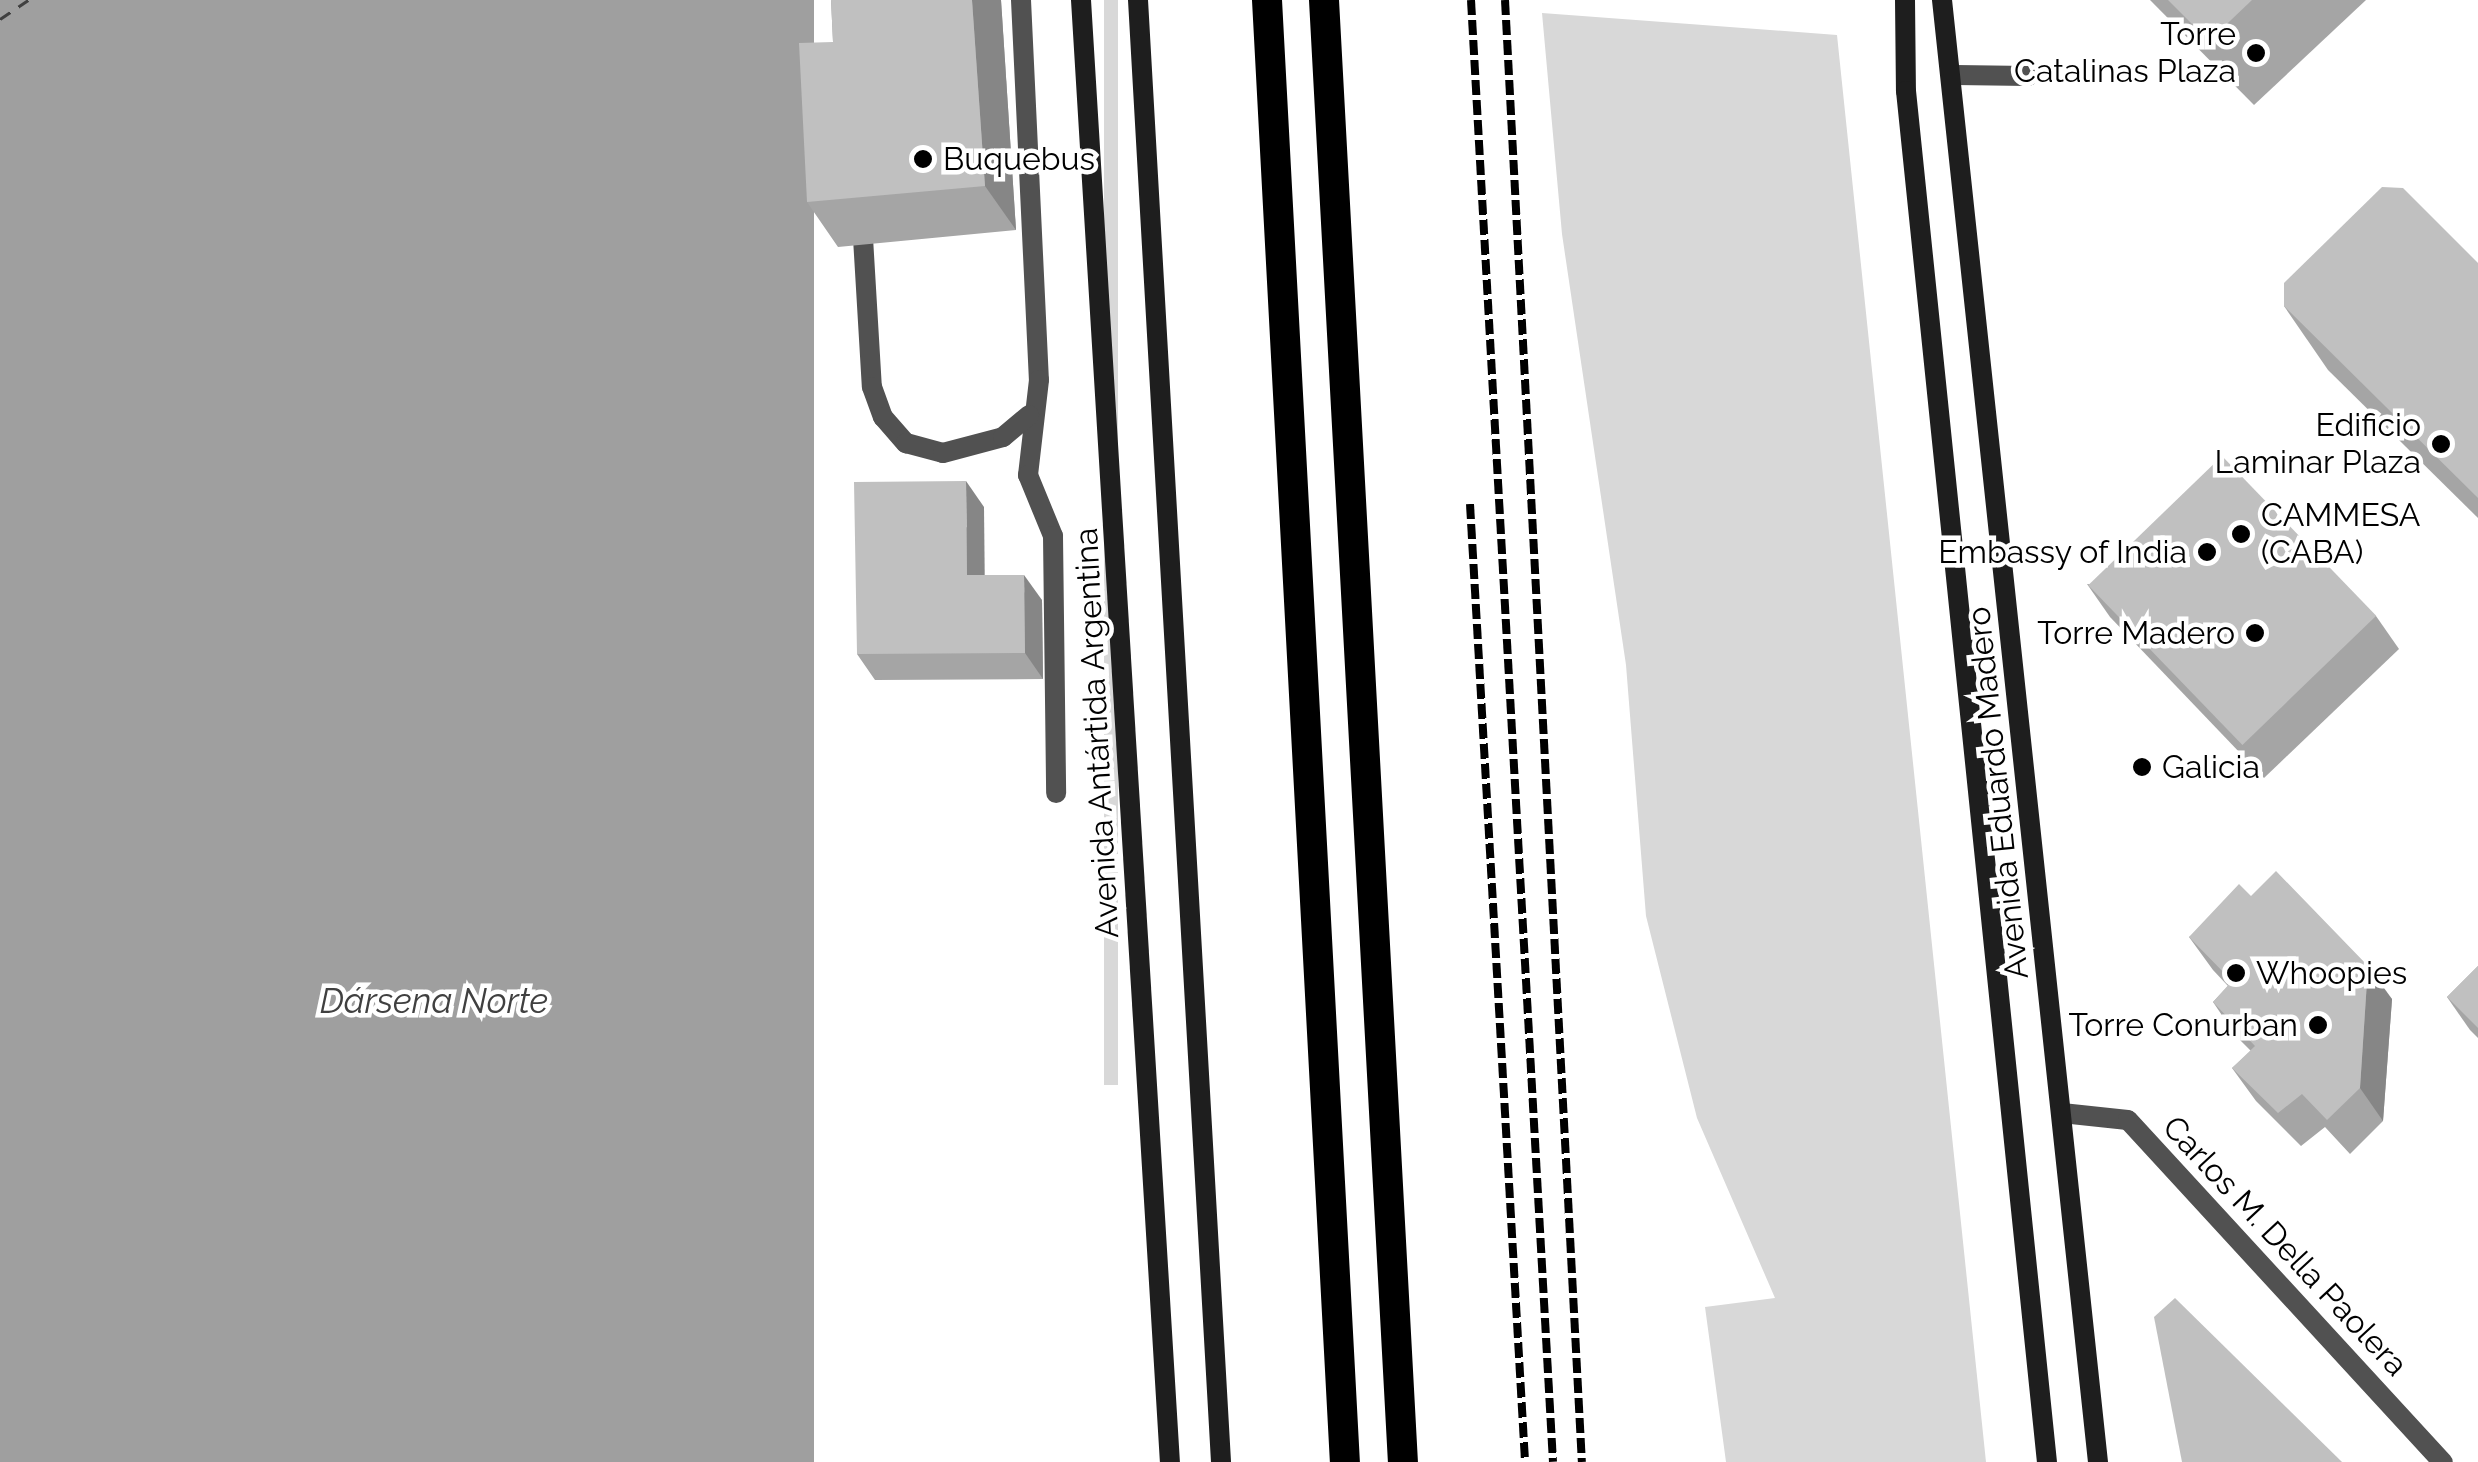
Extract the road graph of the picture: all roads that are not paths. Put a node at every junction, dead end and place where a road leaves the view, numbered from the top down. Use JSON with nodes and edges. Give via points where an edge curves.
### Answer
{"nodes":[{"id":1,"x":1021,"y":0,"type":"edge"},
{"id":2,"x":1081,"y":0,"type":"edge"},
{"id":3,"x":1138,"y":0,"type":"edge"},
{"id":4,"x":1267,"y":0,"type":"edge"},
{"id":5,"x":1324,"y":0,"type":"edge"},
{"id":6,"x":1905,"y":0,"type":"edge"},
{"id":7,"x":1942,"y":0,"type":"edge"},
{"id":8,"x":1956,"y":75,"type":"junction"},
{"id":9,"x":2028,"y":76,"type":"dead end"},
{"id":10,"x":860,"y":194,"type":"edge"},
{"id":11,"x":1029,"y":415,"type":"junction"},
{"id":12,"x":1056,"y":794,"type":"dead end"},
{"id":13,"x":2062,"y":1113,"type":"junction"},
{"id":14,"x":1170,"y":1462,"type":"edge"},
{"id":15,"x":1222,"y":1462,"type":"edge"},
{"id":16,"x":1345,"y":1462,"type":"edge"},
{"id":17,"x":1403,"y":1462,"type":"edge"},
{"id":18,"x":2047,"y":1462,"type":"edge"},
{"id":19,"x":2098,"y":1462,"type":"edge"},
{"id":20,"x":2443,"y":1462,"type":"edge"}],
"edges":[{"from":1,"to":11,"type":"street","via":[[1039,380]]},
{"from":2,"to":14,"type":"main road","name":"Avenida Antártida Argentina"},
{"from":3,"to":15,"type":"main road"},
{"from":4,"to":16,"type":"highway"},
{"from":5,"to":17,"type":"highway"},
{"from":6,"to":18,"type":"main road","name":"Avenida Eduardo Madero","via":[[1906,91]]},
{"from":7,"to":8,"type":"main road","name":"Avenida Eduardo Madero"},
{"from":8,"to":9,"type":"street"},
{"from":8,"to":13,"type":"main road","name":"Avenida Eduardo Madero"},
{"from":10,"to":11,"type":"street","via":[[872,387],[883,417],[906,443],[942,453],[1003,437]]},
{"from":11,"to":12,"type":"street","via":[[1030,488],[1053,536]]},
{"from":13,"to":19,"type":"main road","name":"Avenida Eduardo Madero"},
{"from":13,"to":20,"type":"street","name":"Carlos M. Della Paolera","via":[[2128,1120]]}]}
